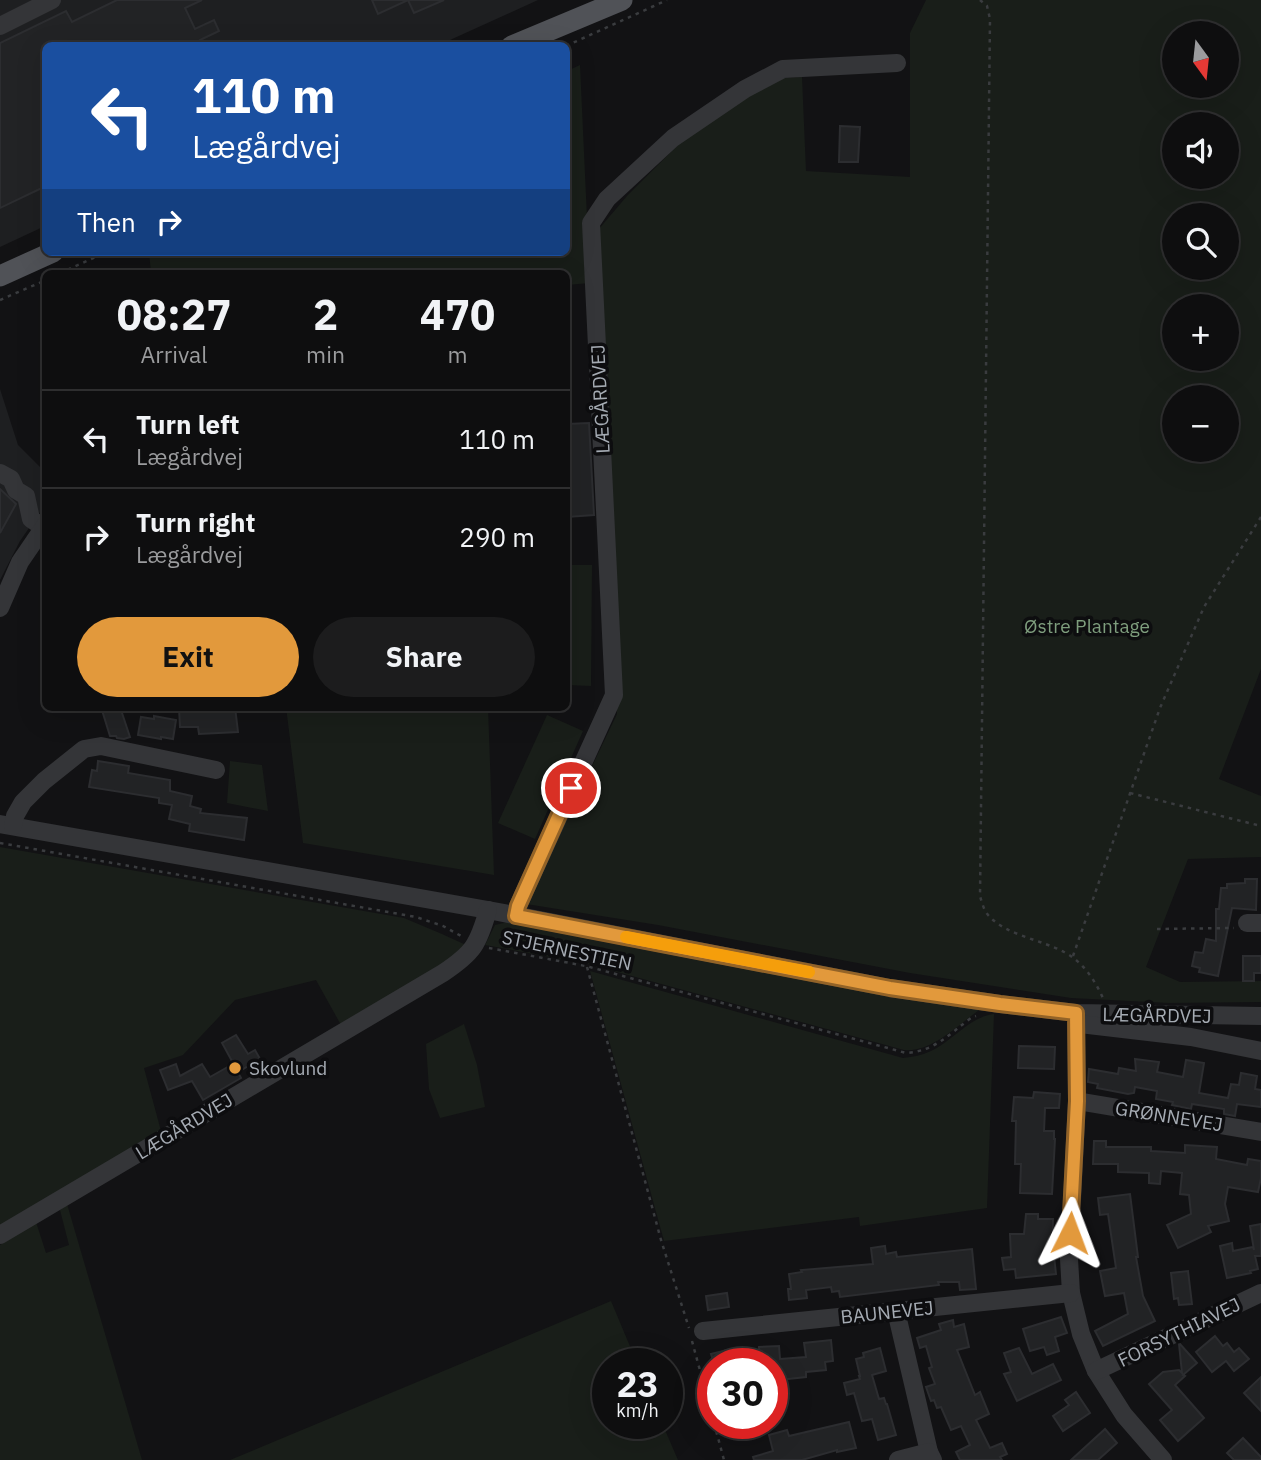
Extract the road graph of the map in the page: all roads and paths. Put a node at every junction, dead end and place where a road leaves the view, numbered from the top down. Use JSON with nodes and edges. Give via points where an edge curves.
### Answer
{"nodes":[{"id":1,"x":52,"y":0,"type":"edge"},
{"id":2,"x":598,"y":0,"type":"edge"},
{"id":3,"x":622,"y":0,"type":"edge"},
{"id":4,"x":667,"y":0,"type":"edge"},
{"id":5,"x":980,"y":0,"type":"edge"},
{"id":6,"x":993,"y":0,"type":"edge"},
{"id":7,"x":987,"y":6,"type":"junction"},
{"id":8,"x":3,"y":20,"type":"edge"},
{"id":9,"x":537,"y":34,"type":"junction"},
{"id":10,"x":520,"y":42,"type":"edge"},
{"id":11,"x":570,"y":44,"type":"edge"},
{"id":12,"x":897,"y":63,"type":"dead end"},
{"id":13,"x":44,"y":256,"type":"edge"},
{"id":14,"x":98,"y":256,"type":"edge"},
{"id":15,"x":67,"y":270,"type":"edge"},
{"id":16,"x":0,"y":276,"type":"edge"},
{"id":17,"x":42,"y":281,"type":"edge"},
{"id":18,"x":0,"y":300,"type":"edge"},
{"id":19,"x":0,"y":473,"type":"edge"},
{"id":20,"x":1261,"y":517,"type":"edge"},
{"id":21,"x":42,"y":524,"type":"edge"},
{"id":22,"x":42,"y":528,"type":"edge"},
{"id":23,"x":0,"y":608,"type":"edge"},
{"id":24,"x":216,"y":770,"type":"dead end"},
{"id":25,"x":1130,"y":793,"type":"junction"},
{"id":26,"x":7,"y":825,"type":"edge"},
{"id":27,"x":1261,"y":826,"type":"edge"},
{"id":28,"x":0,"y":843,"type":"edge"},
{"id":29,"x":488,"y":910,"type":"junction"},
{"id":30,"x":516,"y":916,"type":"junction"},
{"id":31,"x":1254,"y":923,"type":"edge"},
{"id":32,"x":1157,"y":929,"type":"dead end"},
{"id":33,"x":476,"y":944,"type":"junction"},
{"id":34,"x":1072,"y":958,"type":"junction"},
{"id":35,"x":586,"y":966,"type":"junction"},
{"id":36,"x":1094,"y":1000,"type":"dead end"},
{"id":37,"x":983,"y":1013,"type":"dead end"},
{"id":38,"x":1261,"y":1017,"type":"edge"},
{"id":39,"x":1076,"y":1018,"type":"junction"},
{"id":40,"x":1261,"y":1051,"type":"edge"},
{"id":41,"x":1077,"y":1101,"type":"junction"},
{"id":42,"x":1261,"y":1132,"type":"edge"},
{"id":43,"x":0,"y":1235,"type":"edge"},
{"id":44,"x":1071,"y":1293,"type":"junction"},
{"id":45,"x":1261,"y":1293,"type":"edge"},
{"id":46,"x":897,"y":1311,"type":"junction"},
{"id":47,"x":703,"y":1331,"type":"dead end"},
{"id":48,"x":697,"y":1358,"type":"edge"},
{"id":49,"x":1096,"y":1371,"type":"junction"},
{"id":50,"x":718,"y":1439,"type":"edge"},
{"id":51,"x":931,"y":1456,"type":"edge"},
{"id":52,"x":724,"y":1460,"type":"edge"},
{"id":53,"x":898,"y":1460,"type":"edge"},
{"id":54,"x":1163,"y":1460,"type":"edge"}],
"edges":[{"from":1,"to":8,"type":"street"},
{"from":2,"to":9,"type":"main road"},
{"from":3,"to":9,"type":"main road"},
{"from":4,"to":11,"type":"path"},
{"from":5,"to":7,"type":"path"},
{"from":6,"to":7,"type":"path"},
{"from":7,"to":34,"type":"path","via":[[980,896],[988,916],[1001,926]]},
{"from":9,"to":10,"type":"main road"},
{"from":12,"to":30,"type":"street","name":"LÆGÅRDVEJ","via":[[783,69],[754,84],[673,138],[607,199],[591,223],[614,695]]},
{"from":13,"to":16,"type":"main road"},
{"from":14,"to":15,"type":"path"},
{"from":17,"to":18,"type":"path"},
{"from":19,"to":21,"type":"street","via":[[26,496],[31,519]]},
{"from":20,"to":25,"type":"path","via":[[1204,607],[1160,708]]},
{"from":22,"to":23,"type":"street","via":[[20,562]]},
{"from":24,"to":26,"type":"street","via":[[101,746],[84,749],[44,781]]},
{"from":25,"to":27,"type":"path"},
{"from":25,"to":34,"type":"path"},
{"from":26,"to":29,"type":"street","name":"LÆGÅRDVEJ"},
{"from":28,"to":33,"type":"path","name":"STJERNESTIEN","via":[[415,917]]},
{"from":29,"to":30,"type":"street","name":"LÆGÅRDVEJ"},
{"from":29,"to":33,"type":"street","name":"LÆGÅRDVEJ"},
{"from":30,"to":39,"type":"street","name":"LÆGÅRDVEJ","via":[[890,988]]},
{"from":31,"to":32,"type":"path","via":[[1240,928]]},
{"from":33,"to":35,"type":"path","name":"STJERNESTIEN"},
{"from":33,"to":43,"type":"street","name":"LÆGÅRDVEJ","via":[[443,973]]},
{"from":34,"to":36,"type":"path","via":[[1093,978],[1105,1001]]},
{"from":35,"to":37,"type":"path","name":"STJERNESTIEN","via":[[905,1054],[931,1048]]},
{"from":35,"to":48,"type":"path"},
{"from":38,"to":39,"type":"street","name":"LÆGÅRDVEJ"},
{"from":39,"to":40,"type":"street"},
{"from":39,"to":41,"type":"street"},
{"from":41,"to":42,"type":"street","name":"GRØNNEVEJ"},
{"from":41,"to":44,"type":"street"},
{"from":44,"to":46,"type":"street","name":"BAUNEVEJ"},
{"from":44,"to":49,"type":"street"},
{"from":45,"to":49,"type":"street","name":"FORSYTHIAVEJ"},
{"from":46,"to":47,"type":"street","name":"BAUNEVEJ"},
{"from":46,"to":51,"type":"street"},
{"from":49,"to":54,"type":"street","via":[[1124,1415]]},
{"from":50,"to":52,"type":"path"},
{"from":51,"to":53,"type":"street"}]}
